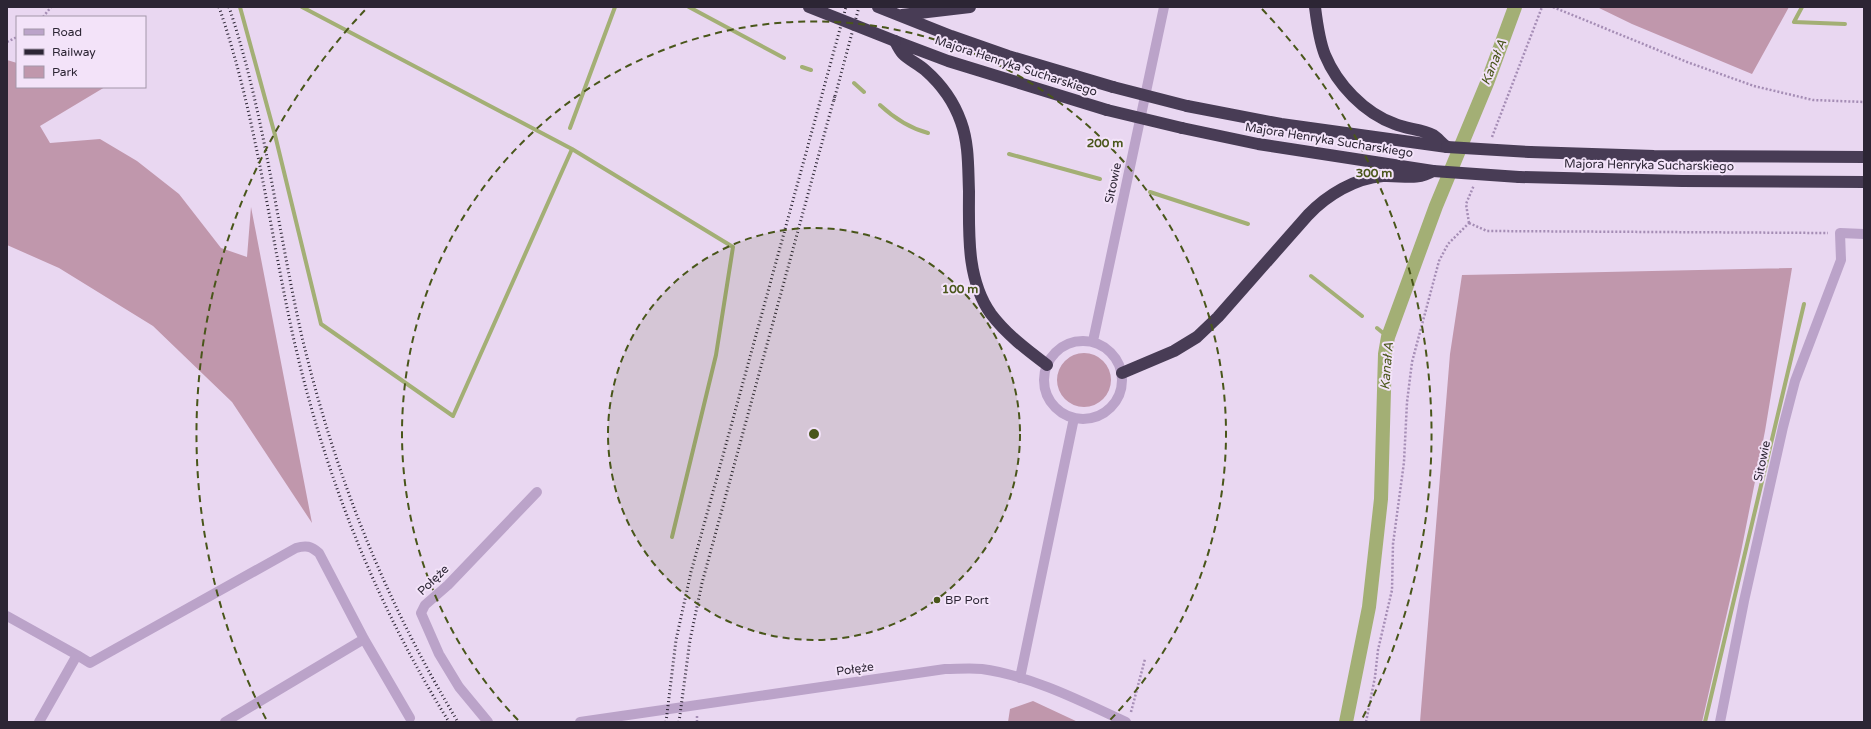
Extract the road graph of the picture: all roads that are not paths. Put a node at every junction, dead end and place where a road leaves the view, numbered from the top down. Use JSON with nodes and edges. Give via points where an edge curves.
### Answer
{"nodes":[{"id":1,"x":809,"y":7,"type":"edge"},
{"id":2,"x":878,"y":7,"type":"edge"},
{"id":3,"x":970,"y":7,"type":"edge"},
{"id":4,"x":1164,"y":7,"type":"edge"},
{"id":5,"x":1315,"y":7,"type":"edge"},
{"id":6,"x":900,"y":16,"type":"junction"},
{"id":7,"x":895,"y":41,"type":"junction"},
{"id":8,"x":1447,"y":148,"type":"junction"},
{"id":9,"x":1864,"y":157,"type":"edge"},
{"id":10,"x":1433,"y":171,"type":"junction"},
{"id":11,"x":1864,"y":182,"type":"edge"},
{"id":12,"x":1864,"y":234,"type":"edge"},
{"id":13,"x":1093,"y":341,"type":"junction"},
{"id":14,"x":1047,"y":365,"type":"junction"},
{"id":15,"x":1122,"y":373,"type":"junction"},
{"id":16,"x":1074,"y":418,"type":"junction"},
{"id":17,"x":537,"y":492,"type":"dead end"},
{"id":18,"x":7,"y":616,"type":"edge"},
{"id":19,"x":364,"y":639,"type":"junction"},
{"id":20,"x":77,"y":655,"type":"junction"},
{"id":21,"x":1020,"y":678,"type":"junction"},
{"id":22,"x":410,"y":718,"type":"dead end"},
{"id":23,"x":1128,"y":718,"type":"edge"},
{"id":24,"x":39,"y":722,"type":"edge"},
{"id":25,"x":225,"y":722,"type":"edge"},
{"id":26,"x":488,"y":722,"type":"edge"},
{"id":27,"x":580,"y":722,"type":"edge"},
{"id":28,"x":1720,"y":722,"type":"edge"}],
"edges":[{"from":1,"to":7,"type":"highway","name":"Majora Henryka Sucharskiego","bridge":true},
{"from":2,"to":6,"type":"highway","name":"Majora Henryka Sucharskiego"},
{"from":3,"to":6,"type":"highway"},
{"from":4,"to":13,"type":"street","name":"Sitowie"},
{"from":5,"to":8,"type":"highway","via":[[1324,54],[1334,74],[1347,90],[1377,115],[1394,124],[1433,135]]},
{"from":6,"to":8,"type":"highway","name":"Majora Henryka Sucharskiego","bridge":true,"via":[[1008,56],[1187,106],[1295,127]]},
{"from":7,"to":10,"type":"highway","name":"Majora Henryka Sucharskiego","bridge":true,"via":[[962,65],[1107,110],[1258,144]]},
{"from":7,"to":14,"type":"highway","via":[[902,54],[938,83],[952,101],[961,122],[966,138],[968,160],[969,240],[972,264],[982,299],[1004,329]]},
{"from":8,"to":9,"type":"highway","name":"Majora Henryka Sucharskiego","bridge":true,"via":[[1654,156]]},
{"from":10,"to":11,"type":"highway","name":"Majora Henryka Sucharskiego","bridge":true,"via":[[1518,177]]},
{"from":10,"to":15,"type":"highway","via":[[1424,177],[1382,176],[1338,191],[1316,207],[1197,337],[1174,351]]},
{"from":12,"to":28,"type":"street","name":"Sitowie","via":[[1840,233],[1841,260],[1795,381],[1744,602]]},
{"from":13,"to":14,"type":"street","via":[[1083,340],[1065,345]]},
{"from":13,"to":15,"type":"street","via":[[1109,350],[1117,360]]},
{"from":14,"to":16,"type":"street","via":[[1044,384],[1049,398],[1058,410]]},
{"from":15,"to":16,"type":"street","via":[[1122,390],[1114,405],[1092,418]]},
{"from":16,"to":21,"type":"street"},
{"from":17,"to":26,"type":"street","name":"Połęże","via":[[448,585],[425,605],[421,613],[438,654],[459,688]]},
{"from":18,"to":20,"type":"street"},
{"from":19,"to":20,"type":"street","via":[[319,552],[304,545],[90,663]]},
{"from":19,"to":22,"type":"street"},
{"from":19,"to":25,"type":"street"},
{"from":20,"to":24,"type":"street"},
{"from":21,"to":23,"type":"street","name":"Połęże"},
{"from":21,"to":27,"type":"street","name":"Połęże","via":[[982,669],[946,669]]}]}
